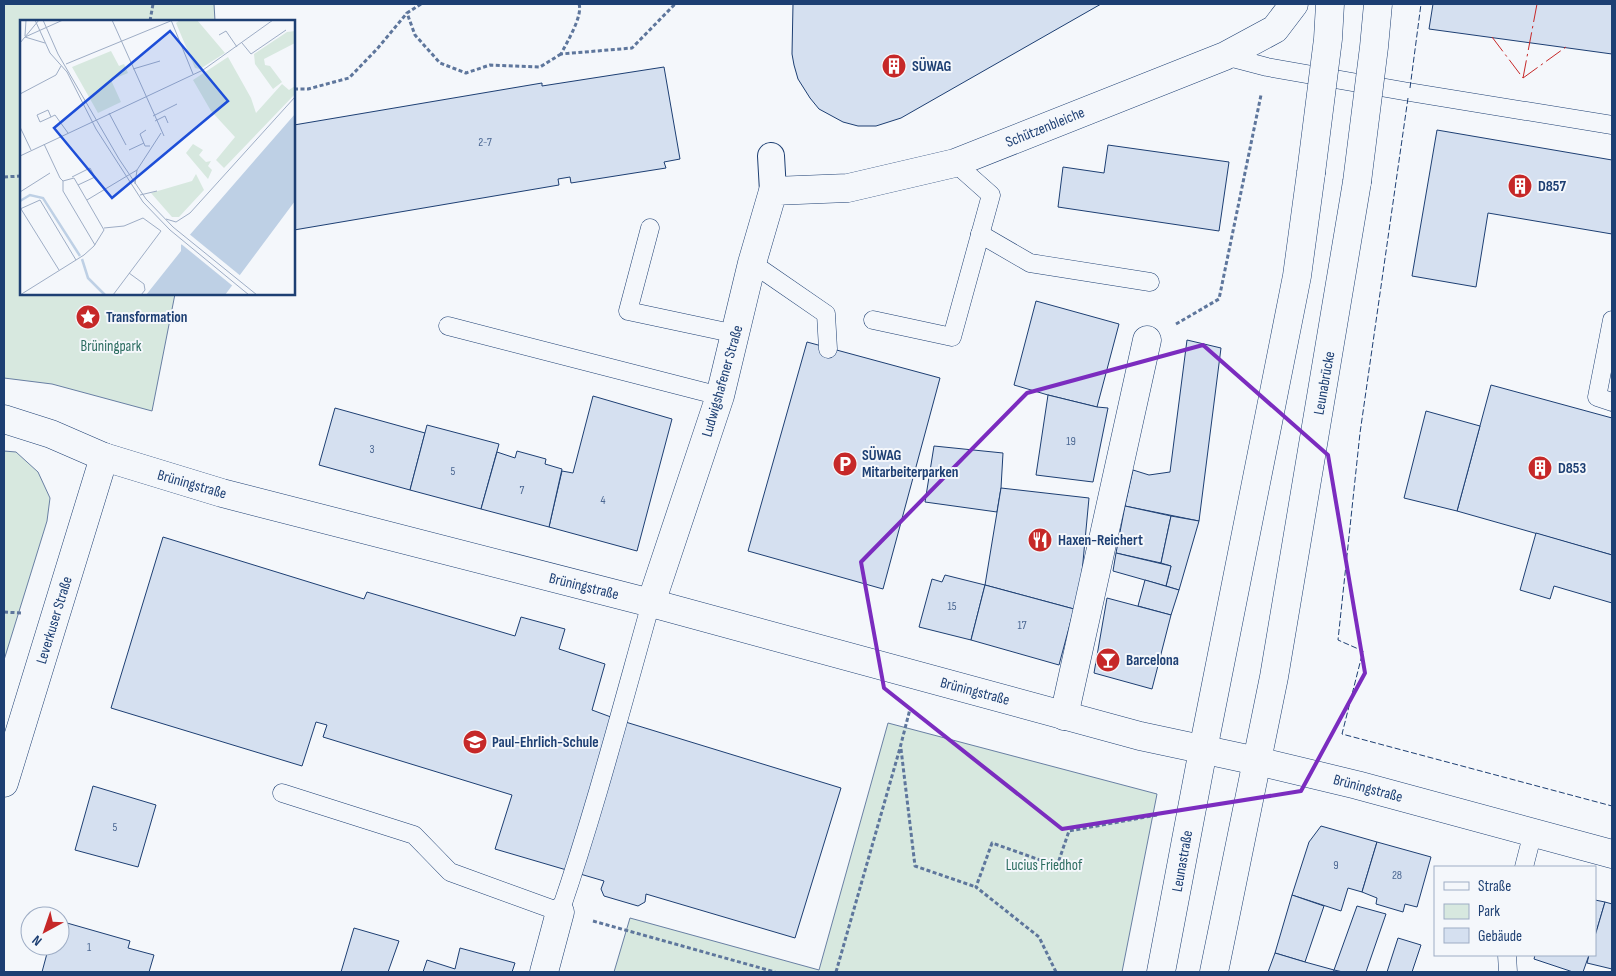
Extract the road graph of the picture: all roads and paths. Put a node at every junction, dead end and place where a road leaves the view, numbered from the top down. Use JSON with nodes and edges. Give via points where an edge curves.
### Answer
{"nodes":[{"id":1,"x":153,"y":4,"type":"edge"},
{"id":2,"x":421,"y":4,"type":"edge"},
{"id":3,"x":579,"y":4,"type":"edge"},
{"id":4,"x":675,"y":4,"type":"edge"},
{"id":5,"x":1294,"y":4,"type":"edge"},
{"id":6,"x":1330,"y":4,"type":"edge"},
{"id":7,"x":1378,"y":4,"type":"edge"},
{"id":8,"x":407,"y":13,"type":"junction"},
{"id":9,"x":150,"y":20,"type":"edge"},
{"id":10,"x":561,"y":54,"type":"junction"},
{"id":11,"x":1225,"y":56,"type":"junction"},
{"id":12,"x":1267,"y":67,"type":"junction"},
{"id":13,"x":295,"y":89,"type":"edge"},
{"id":14,"x":1612,"y":125,"type":"edge"},
{"id":15,"x":771,"y":156,"type":"dead end"},
{"id":16,"x":955,"y":163,"type":"junction"},
{"id":17,"x":20,"y":176,"type":"edge"},
{"id":18,"x":4,"y":177,"type":"edge"},
{"id":19,"x":773,"y":191,"type":"junction"},
{"id":20,"x":650,"y":228,"type":"dead end"},
{"id":21,"x":980,"y":234,"type":"junction"},
{"id":22,"x":752,"y":263,"type":"junction"},
{"id":23,"x":1150,"y":282,"type":"dead end"},
{"id":24,"x":873,"y":320,"type":"dead end"},
{"id":25,"x":1612,"y":320,"type":"edge"},
{"id":26,"x":448,"y":326,"type":"dead end"},
{"id":27,"x":736,"y":334,"type":"junction"},
{"id":28,"x":1147,"y":340,"type":"joint"},
{"id":29,"x":828,"y":349,"type":"dead end"},
{"id":30,"x":720,"y":396,"type":"junction"},
{"id":31,"x":1612,"y":402,"type":"edge"},
{"id":32,"x":4,"y":419,"type":"edge"},
{"id":33,"x":104,"y":457,"type":"junction"},
{"id":34,"x":651,"y":603,"type":"junction"},
{"id":35,"x":911,"y":706,"type":"dead end"},
{"id":36,"x":1064,"y":716,"type":"junction"},
{"id":37,"x":900,"y":748,"type":"junction"},
{"id":38,"x":1203,"y":750,"type":"junction"},
{"id":39,"x":1257,"y":761,"type":"junction"},
{"id":40,"x":4,"y":783,"type":"edge"},
{"id":41,"x":282,"y":793,"type":"dead end"},
{"id":42,"x":1161,"y":814,"type":"dead end"},
{"id":43,"x":1533,"y":832,"type":"junction"},
{"id":44,"x":1612,"y":854,"type":"edge"},
{"id":45,"x":1524,"y":866,"type":"edge"},
{"id":46,"x":976,"y":886,"type":"junction"},
{"id":47,"x":560,"y":912,"type":"junction"},
{"id":48,"x":1507,"y":956,"type":"edge"},
{"id":49,"x":544,"y":972,"type":"edge"},
{"id":50,"x":775,"y":972,"type":"edge"},
{"id":51,"x":836,"y":972,"type":"edge"},
{"id":52,"x":1056,"y":972,"type":"edge"},
{"id":53,"x":1161,"y":972,"type":"edge"},
{"id":54,"x":1214,"y":972,"type":"edge"},
{"id":55,"x":1508,"y":972,"type":"edge"}],
"edges":[{"from":1,"to":9,"type":"path"},
{"from":2,"to":8,"type":"path"},
{"from":3,"to":10,"type":"path","via":[[581,9]]},
{"from":4,"to":10,"type":"path","via":[[632,48]]},
{"from":5,"to":11,"type":"street","name":"Schützenbleiche","via":[[1275,29]]},
{"from":6,"to":38,"type":"street","bridge":true,"via":[[1297,276]]},
{"from":7,"to":39,"type":"street","name":"Leunabrücke","bridge":true,"via":[[1357,182]]},
{"from":8,"to":10,"type":"path","via":[[415,35],[440,63],[466,73],[490,65],[540,67]]},
{"from":8,"to":13,"type":"path","via":[[348,78],[308,90]]},
{"from":11,"to":12,"type":"lane"},
{"from":11,"to":16,"type":"street","name":"Schützenbleiche"},
{"from":12,"to":14,"type":"lane"},
{"from":12,"to":28,"type":"path","via":[[1219,300]]},
{"from":15,"to":19,"type":"street","name":"Ludwigshafener Straße"},
{"from":16,"to":19,"type":"street","name":"Schützenbleiche","via":[[848,188]]},
{"from":16,"to":21,"type":"lane","via":[[992,195]]},
{"from":17,"to":18,"type":"path"},
{"from":19,"to":22,"type":"street","name":"Ludwigshafener Straße"},
{"from":20,"to":27,"type":"lane","via":[[628,311]]},
{"from":21,"to":23,"type":"lane","via":[[1030,263]]},
{"from":21,"to":24,"type":"lane","via":[[952,337]]},
{"from":22,"to":27,"type":"street","name":"Ludwigshafener Straße"},
{"from":22,"to":29,"type":"lane","via":[[826,314]]},
{"from":25,"to":31,"type":"lane","via":[[1597,397]]},
{"from":26,"to":30,"type":"lane"},
{"from":27,"to":30,"type":"street","name":"Ludwigshafener Straße"},
{"from":28,"to":36,"type":"street"},
{"from":30,"to":34,"type":"street","name":"Ludwigshafener Straße"},
{"from":32,"to":33,"type":"street","name":"Brüningstraße","via":[[51,434]]},
{"from":33,"to":34,"type":"street","name":"Brüningstraße","via":[[222,493]]},
{"from":33,"to":40,"type":"street","name":"Leverkuser Straße"},
{"from":34,"to":36,"type":"street","name":"Brüningstraße"},
{"from":34,"to":47,"type":"lane"},
{"from":35,"to":37,"type":"path"},
{"from":36,"to":38,"type":"street","name":"Brüningstraße"},
{"from":37,"to":46,"type":"path","via":[[915,866]]},
{"from":37,"to":51,"type":"path"},
{"from":38,"to":39,"type":"street","name":"Brüningstraße"},
{"from":38,"to":53,"type":"street","name":"Leunastraße"},
{"from":39,"to":43,"type":"street","name":"Brüningstraße"},
{"from":39,"to":54,"type":"street"},
{"from":41,"to":47,"type":"lane","via":[[414,835],[450,872]]},
{"from":42,"to":46,"type":"path","via":[[1069,831],[1057,866],[992,843]]},
{"from":43,"to":44,"type":"street","name":"Brüningstraße"},
{"from":43,"to":45,"type":"lane"},
{"from":46,"to":52,"type":"path","via":[[1040,937]]},
{"from":47,"to":49,"type":"street"},
{"from":47,"to":50,"type":"path"},
{"from":48,"to":55,"type":"lane"}]}
